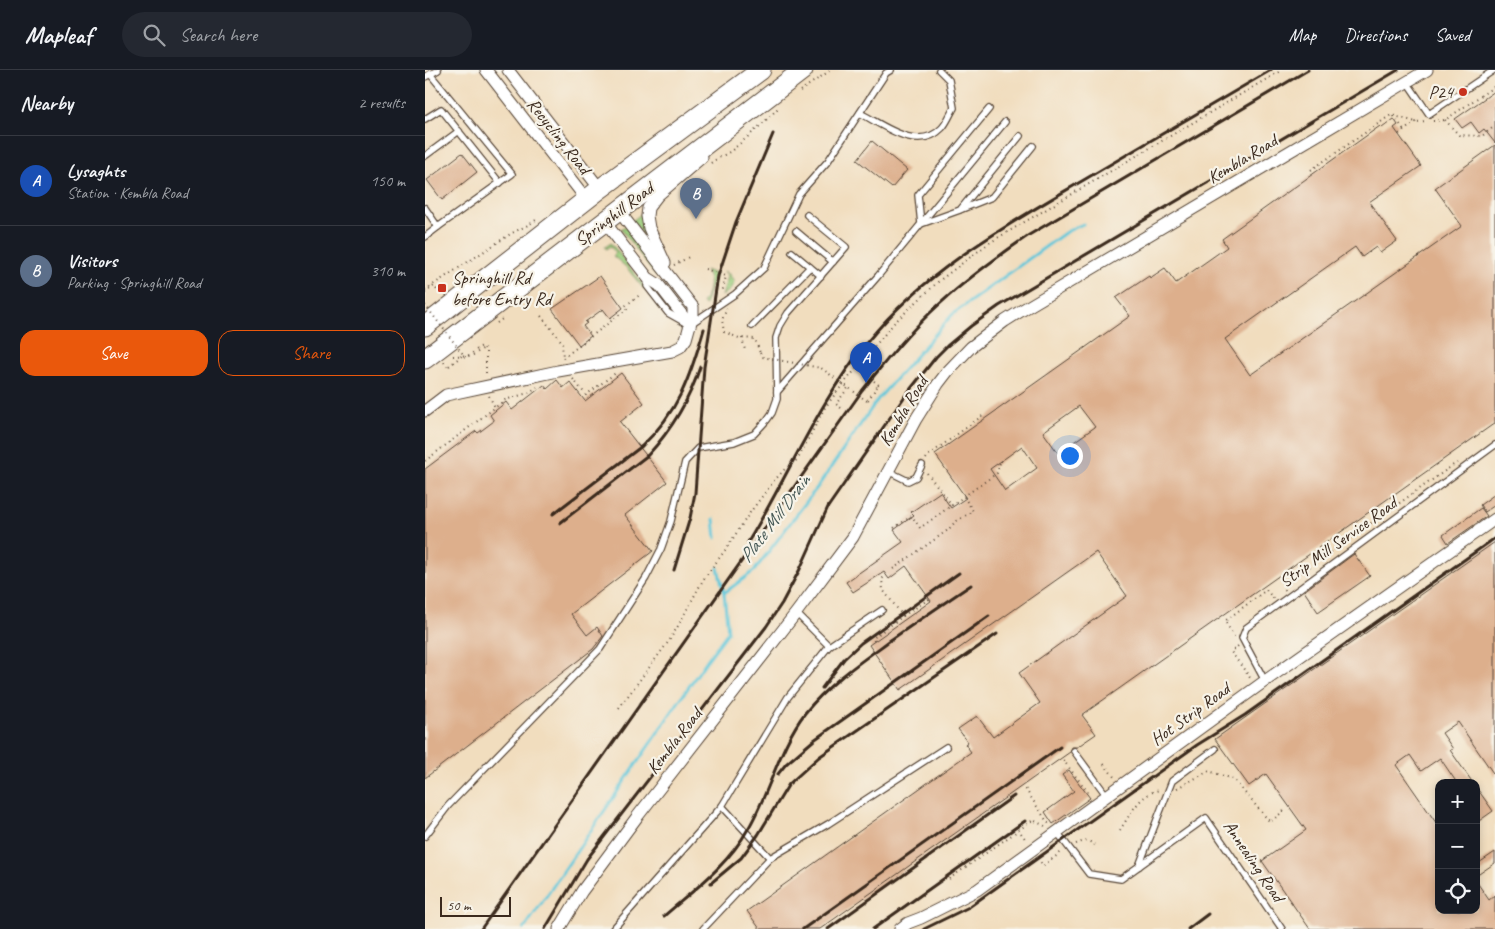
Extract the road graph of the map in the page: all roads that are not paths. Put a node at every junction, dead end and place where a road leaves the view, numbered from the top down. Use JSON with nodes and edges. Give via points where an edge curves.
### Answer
{"nodes":[{"id":1,"x":438,"y":70,"type":"edge"},
{"id":2,"x":486,"y":70,"type":"edge"},
{"id":3,"x":508,"y":70,"type":"edge"},
{"id":4,"x":761,"y":70,"type":"edge"},
{"id":5,"x":803,"y":70,"type":"edge"},
{"id":6,"x":891,"y":70,"type":"edge"},
{"id":7,"x":939,"y":70,"type":"edge"},
{"id":8,"x":1427,"y":70,"type":"edge"},
{"id":9,"x":1494,"y":70,"type":"edge"},
{"id":10,"x":429,"y":74,"type":"edge"},
{"id":11,"x":1407,"y":82,"type":"junction"},
{"id":12,"x":989,"y":109,"type":"dead end"},
{"id":13,"x":860,"y":113,"type":"junction"},
{"id":14,"x":744,"y":115,"type":"junction"},
{"id":15,"x":425,"y":119,"type":"edge"},
{"id":16,"x":1005,"y":122,"type":"dead end"},
{"id":17,"x":459,"y":131,"type":"junction"},
{"id":18,"x":1019,"y":136,"type":"dead end"},
{"id":19,"x":1033,"y":146,"type":"dead end"},
{"id":20,"x":425,"y":156,"type":"edge"},
{"id":21,"x":500,"y":183,"type":"junction"},
{"id":22,"x":593,"y":194,"type":"junction"},
{"id":23,"x":425,"y":208,"type":"edge"},
{"id":24,"x":960,"y":210,"type":"junction"},
{"id":25,"x":807,"y":215,"type":"dead end"},
{"id":26,"x":611,"y":216,"type":"junction"},
{"id":27,"x":921,"y":224,"type":"junction"},
{"id":28,"x":438,"y":228,"type":"junction"},
{"id":29,"x":797,"y":231,"type":"dead end"},
{"id":30,"x":425,"y":237,"type":"edge"},
{"id":31,"x":792,"y":252,"type":"dead end"},
{"id":32,"x":833,"y":262,"type":"junction"},
{"id":33,"x":810,"y":266,"type":"junction"},
{"id":34,"x":672,"y":271,"type":"junction"},
{"id":35,"x":821,"y":276,"type":"junction"},
{"id":36,"x":648,"y":278,"type":"junction"},
{"id":37,"x":659,"y":285,"type":"junction"},
{"id":38,"x":690,"y":325,"type":"junction"},
{"id":39,"x":425,"y":326,"type":"edge"},
{"id":40,"x":752,"y":326,"type":"dead end"},
{"id":41,"x":434,"y":360,"type":"edge"},
{"id":42,"x":777,"y":392,"type":"junction"},
{"id":43,"x":425,"y":411,"type":"edge"},
{"id":44,"x":1495,"y":445,"type":"edge"},
{"id":45,"x":922,"y":465,"type":"road end"},
{"id":46,"x":888,"y":472,"type":"junction"},
{"id":47,"x":1495,"y":519,"type":"edge"},
{"id":48,"x":882,"y":610,"type":"dead end"},
{"id":49,"x":796,"y":613,"type":"junction"},
{"id":50,"x":829,"y":646,"type":"junction"},
{"id":51,"x":1265,"y":682,"type":"junction"},
{"id":52,"x":946,"y":747,"type":"dead end"},
{"id":53,"x":1215,"y":749,"type":"dead end"},
{"id":54,"x":1074,"y":751,"type":"dead end"},
{"id":55,"x":1107,"y":796,"type":"junction"},
{"id":56,"x":722,"y":806,"type":"junction"},
{"id":57,"x":1057,"y":832,"type":"junction"},
{"id":58,"x":425,"y":836,"type":"edge"},
{"id":59,"x":770,"y":858,"type":"junction"},
{"id":60,"x":1139,"y":866,"type":"junction"},
{"id":61,"x":559,"y":929,"type":"edge"},
{"id":62,"x":613,"y":929,"type":"edge"},
{"id":63,"x":703,"y":929,"type":"edge"},
{"id":64,"x":899,"y":929,"type":"edge"},
{"id":65,"x":1282,"y":929,"type":"edge"}],
"edges":[{"from":1,"to":10,"type":"lane"},
{"from":2,"to":22,"type":"street","name":"Recycling Road"},
{"from":3,"to":22,"type":"street","name":"Recycling Road"},
{"from":4,"to":22,"type":"main road","name":"Springhill Road"},
{"from":5,"to":14,"type":"main road","name":"Springhill Road"},
{"from":6,"to":13,"type":"lane"},
{"from":7,"to":13,"type":"lane","via":[[949,80],[954,108],[941,129],[923,139],[904,136]]},
{"from":8,"to":11,"type":"street","name":"Kembla Road"},
{"from":9,"to":11,"type":"lane","via":[[1429,114]]},
{"from":10,"to":21,"type":"lane","via":[[513,174]]},
{"from":11,"to":46,"type":"street","name":"Kembla Road","via":[[1005,321],[971,347],[948,371],[916,419]]},
{"from":12,"to":27,"type":"lane","via":[[918,196]]},
{"from":13,"to":38,"type":"lane","via":[[828,161],[799,194],[764,268],[735,294]]},
{"from":14,"to":26,"type":"main road","name":"Springhill Road"},
{"from":14,"to":34,"type":"street","via":[[650,204],[649,228]]},
{"from":15,"to":17,"type":"lane","via":[[441,109]]},
{"from":16,"to":27,"type":"lane"},
{"from":17,"to":20,"type":"lane"},
{"from":17,"to":21,"type":"lane"},
{"from":18,"to":24,"type":"lane"},
{"from":19,"to":24,"type":"lane","via":[[992,197]]},
{"from":21,"to":28,"type":"lane"},
{"from":22,"to":26,"type":"main road"},
{"from":22,"to":39,"type":"main road","name":"Springhill Road"},
{"from":23,"to":28,"type":"lane"},
{"from":24,"to":27,"type":"lane"},
{"from":25,"to":32,"type":"lane","via":[[847,247]]},
{"from":26,"to":34,"type":"street"},
{"from":26,"to":36,"type":"street"},
{"from":26,"to":41,"type":"main road","name":"Springhill Road"},
{"from":27,"to":42,"type":"lane"},
{"from":28,"to":30,"type":"lane"},
{"from":29,"to":32,"type":"lane"},
{"from":31,"to":33,"type":"lane"},
{"from":32,"to":35,"type":"lane"},
{"from":33,"to":35,"type":"lane"},
{"from":33,"to":40,"type":"lane"},
{"from":34,"to":37,"type":"street"},
{"from":34,"to":38,"type":"street","via":[[693,306]]},
{"from":35,"to":42,"type":"lane","via":[[788,313],[777,332]]},
{"from":36,"to":37,"type":"street"},
{"from":36,"to":38,"type":"lane","via":[[647,286],[668,313]]},
{"from":37,"to":38,"type":"street"},
{"from":38,"to":43,"type":"street","via":[[683,344],[672,351],[446,395]]},
{"from":42,"to":58,"type":"lane","via":[[772,413],[754,434],[734,442],[698,448],[685,462],[661,549],[600,649],[454,800]]},
{"from":44,"to":51,"type":"lane","name":"Strip Mill Service Road","via":[[1246,628],[1242,638]]},
{"from":45,"to":46,"type":"lane","via":[[916,477],[907,481]]},
{"from":46,"to":49,"type":"street","name":"Kembla Road","via":[[853,537]]},
{"from":47,"to":51,"type":"street","name":"Hot Strip Road"},
{"from":48,"to":50,"type":"lane"},
{"from":49,"to":50,"type":"lane"},
{"from":49,"to":61,"type":"street","name":"Kembla Road","via":[[637,817],[582,891]]},
{"from":50,"to":56,"type":"lane","via":[[788,697]]},
{"from":51,"to":55,"type":"street","name":"Hot Strip Road"},
{"from":52,"to":59,"type":"lane"},
{"from":53,"to":60,"type":"lane","via":[[1172,781]]},
{"from":54,"to":55,"type":"lane"},
{"from":55,"to":57,"type":"street","name":"Hot Strip Road"},
{"from":56,"to":59,"type":"lane"},
{"from":56,"to":62,"type":"lane"},
{"from":57,"to":60,"type":"lane","name":"Annealing Road","via":[[1089,874],[1121,879]]},
{"from":57,"to":64,"type":"street","name":"Hot Strip Road","via":[[977,890]]},
{"from":59,"to":63,"type":"lane"},
{"from":60,"to":65,"type":"lane","name":"Annealing Road","via":[[1206,818]]}]}
